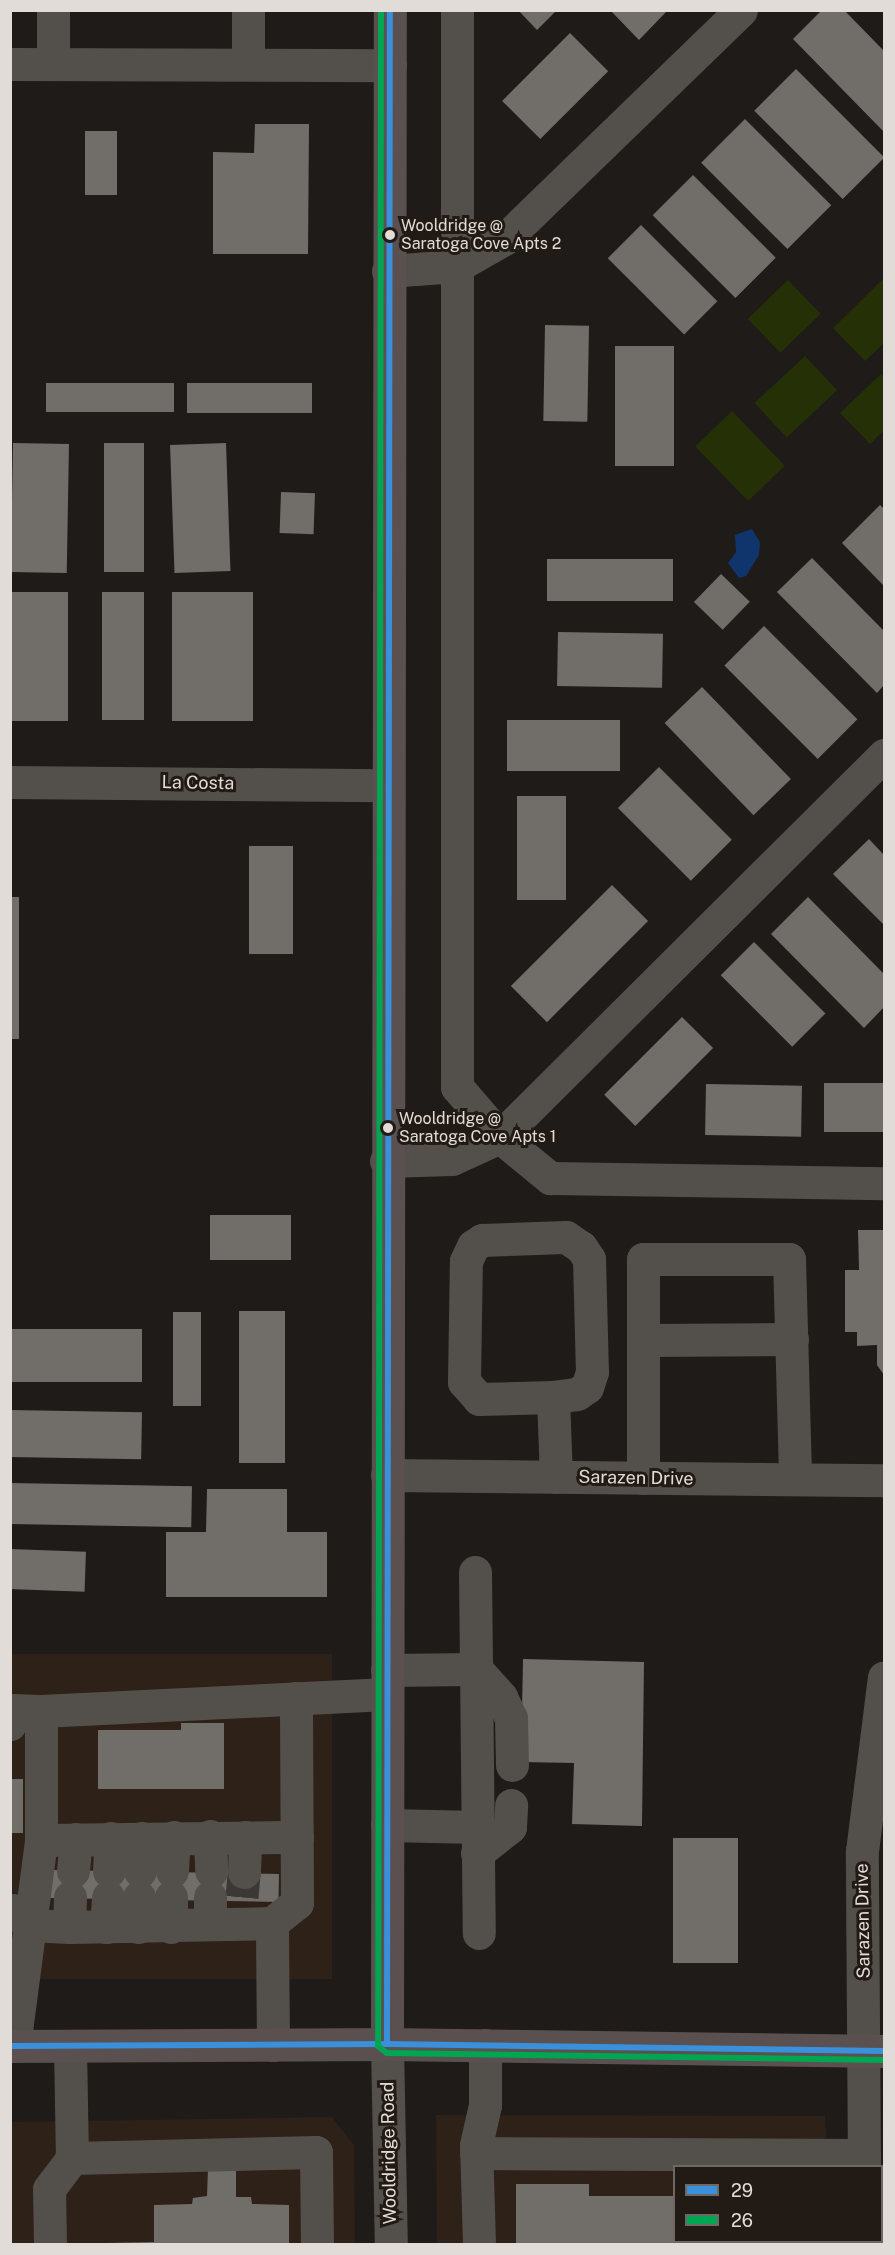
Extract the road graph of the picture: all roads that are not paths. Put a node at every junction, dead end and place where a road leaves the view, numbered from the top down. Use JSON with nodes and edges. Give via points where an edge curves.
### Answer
{"nodes":[{"id":1,"x":53,"y":10,"type":"edge"},
{"id":2,"x":248,"y":10,"type":"edge"},
{"id":3,"x":390,"y":10,"type":"edge"},
{"id":4,"x":458,"y":10,"type":"edge"},
{"id":5,"x":741,"y":10,"type":"edge"},
{"id":6,"x":10,"y":64,"type":"edge"},
{"id":7,"x":53,"y":64,"type":"junction"},
{"id":8,"x":248,"y":64,"type":"junction"},
{"id":9,"x":390,"y":64,"type":"junction"},
{"id":10,"x":458,"y":266,"type":"junction"},
{"id":11,"x":388,"y":271,"type":"junction"},
{"id":12,"x":885,"y":755,"type":"edge"},
{"id":13,"x":10,"y":782,"type":"edge"},
{"id":14,"x":387,"y":785,"type":"junction"},
{"id":15,"x":500,"y":1137,"type":"junction"},
{"id":16,"x":386,"y":1161,"type":"junction"},
{"id":17,"x":885,"y":1184,"type":"edge"},
{"id":18,"x":792,"y":1339,"type":"junction"},
{"id":19,"x":644,"y":1340,"type":"junction"},
{"id":20,"x":553,"y":1397,"type":"junction"},
{"id":21,"x":387,"y":1475,"type":"junction"},
{"id":22,"x":556,"y":1477,"type":"junction"},
{"id":23,"x":644,"y":1478,"type":"junction"},
{"id":24,"x":795,"y":1479,"type":"junction"},
{"id":25,"x":885,"y":1480,"type":"edge"},
{"id":26,"x":475,"y":1572,"type":"dead end"},
{"id":27,"x":476,"y":1669,"type":"junction"},
{"id":28,"x":885,"y":1677,"type":"edge"},
{"id":29,"x":387,"y":1682,"type":"junction"},
{"id":30,"x":296,"y":1698,"type":"junction"},
{"id":31,"x":41,"y":1710,"type":"junction"},
{"id":32,"x":10,"y":1725,"type":"edge"},
{"id":33,"x":512,"y":1765,"type":"dead end"},
{"id":34,"x":511,"y":1805,"type":"dead end"},
{"id":35,"x":387,"y":1825,"type":"junction"},
{"id":36,"x":210,"y":1836,"type":"junction"},
{"id":37,"x":174,"y":1837,"type":"junction"},
{"id":38,"x":246,"y":1837,"type":"junction"},
{"id":39,"x":297,"y":1837,"type":"junction"},
{"id":40,"x":127,"y":1838,"type":"junction"},
{"id":41,"x":76,"y":1839,"type":"junction"},
{"id":42,"x":41,"y":1840,"type":"junction"},
{"id":43,"x":477,"y":1840,"type":"junction"},
{"id":44,"x":873,"y":1852,"type":"edge"},
{"id":45,"x":71,"y":1898,"type":"junction"},
{"id":46,"x":139,"y":1898,"type":"junction"},
{"id":47,"x":233,"y":1901,"type":"junction"},
{"id":48,"x":20,"y":1916,"type":"edge"},
{"id":49,"x":479,"y":1933,"type":"dead end"},
{"id":50,"x":387,"y":2044,"type":"junction"},
{"id":51,"x":273,"y":2045,"type":"junction"},
{"id":52,"x":485,"y":2045,"type":"junction"},
{"id":53,"x":12,"y":2046,"type":"edge"},
{"id":54,"x":70,"y":2046,"type":"junction"},
{"id":55,"x":875,"y":2051,"type":"edge"},
{"id":56,"x":476,"y":2153,"type":"junction"},
{"id":57,"x":72,"y":2158,"type":"junction"},
{"id":58,"x":864,"y":2161,"type":"edge"},
{"id":59,"x":50,"y":2244,"type":"edge"},
{"id":60,"x":317,"y":2244,"type":"edge"},
{"id":61,"x":391,"y":2244,"type":"edge"},
{"id":62,"x":479,"y":2244,"type":"edge"}],
"edges":[{"from":1,"to":7,"type":"street"},
{"from":2,"to":8,"type":"street"},
{"from":3,"to":9,"type":"main road","name":"Wooldridge Road"},
{"from":4,"to":10,"type":"street"},
{"from":5,"to":10,"type":"street","via":[[506,238]]},
{"from":6,"to":7,"type":"street"},
{"from":7,"to":8,"type":"street"},
{"from":8,"to":9,"type":"street"},
{"from":9,"to":11,"type":"main road","name":"Wooldridge Road"},
{"from":10,"to":11,"type":"street"},
{"from":10,"to":15,"type":"street","via":[[457,1087]]},
{"from":11,"to":14,"type":"main road","name":"Wooldridge Road"},
{"from":12,"to":15,"type":"street"},
{"from":13,"to":14,"type":"street","name":"La Costa"},
{"from":14,"to":16,"type":"main road","name":"Wooldridge Road"},
{"from":15,"to":16,"type":"street","via":[[452,1159]]},
{"from":15,"to":17,"type":"street","via":[[550,1178]]},
{"from":16,"to":21,"type":"main road","name":"Wooldridge Road"},
{"from":18,"to":19,"type":"street"},
{"from":18,"to":19,"type":"street","via":[[789,1259],[643,1259]]},
{"from":18,"to":24,"type":"street"},
{"from":19,"to":23,"type":"street"},
{"from":20,"to":20,"type":"street","via":[[577,1394],[586,1387],[592,1372],[590,1259],[581,1246],[566,1237],[482,1240],[472,1246],[466,1261],[464,1382],[479,1399]]},
{"from":20,"to":22,"type":"street"},
{"from":21,"to":22,"type":"street","name":"Sarazen Drive"},
{"from":21,"to":29,"type":"main road","name":"Wooldridge Road"},
{"from":22,"to":23,"type":"street","name":"Sarazen Drive"},
{"from":23,"to":24,"type":"street","name":"Sarazen Drive"},
{"from":24,"to":25,"type":"street","name":"Sarazen Drive"},
{"from":26,"to":27,"type":"street"},
{"from":27,"to":29,"type":"street"},
{"from":27,"to":33,"type":"street","via":[[501,1697],[512,1718]]},
{"from":27,"to":43,"type":"street"},
{"from":28,"to":44,"type":"street","name":"Sarazen Drive"},
{"from":29,"to":30,"type":"street"},
{"from":29,"to":35,"type":"main road","name":"Wooldridge Road"},
{"from":30,"to":31,"type":"street"},
{"from":30,"to":39,"type":"street"},
{"from":31,"to":32,"type":"street","via":[[11,1710]]},
{"from":31,"to":42,"type":"street"},
{"from":34,"to":43,"type":"street","via":[[510,1827]]},
{"from":35,"to":43,"type":"street"},
{"from":35,"to":50,"type":"main road","name":"Wooldridge Road"},
{"from":36,"to":37,"type":"street"},
{"from":36,"to":38,"type":"street"},
{"from":36,"to":47,"type":"street"},
{"from":37,"to":40,"type":"street"},
{"from":37,"to":46,"type":"street"},
{"from":38,"to":39,"type":"street"},
{"from":38,"to":47,"type":"street"},
{"from":39,"to":47,"type":"street","via":[[297,1903]]},
{"from":40,"to":41,"type":"street"},
{"from":40,"to":46,"type":"street"},
{"from":41,"to":42,"type":"street"},
{"from":41,"to":45,"type":"street"},
{"from":42,"to":48,"type":"street"},
{"from":43,"to":49,"type":"street"},
{"from":44,"to":55,"type":"street","name":"Sarazen Drive"},
{"from":45,"to":46,"type":"street"},
{"from":45,"to":48,"type":"street"},
{"from":46,"to":47,"type":"street"},
{"from":47,"to":51,"type":"street"},
{"from":48,"to":53,"type":"street"},
{"from":50,"to":51,"type":"main road"},
{"from":50,"to":52,"type":"main road"},
{"from":50,"to":61,"type":"street","name":"Wooldridge Road"},
{"from":51,"to":54,"type":"main road"},
{"from":52,"to":55,"type":"main road"},
{"from":52,"to":56,"type":"street","via":[[485,2105]]},
{"from":53,"to":54,"type":"main road"},
{"from":54,"to":57,"type":"street"},
{"from":55,"to":58,"type":"street","name":"Sarazen Drive"},
{"from":56,"to":58,"type":"street"},
{"from":56,"to":62,"type":"street"},
{"from":57,"to":59,"type":"street","via":[[49,2189]]},
{"from":57,"to":60,"type":"street","via":[[316,2152]]}]}
